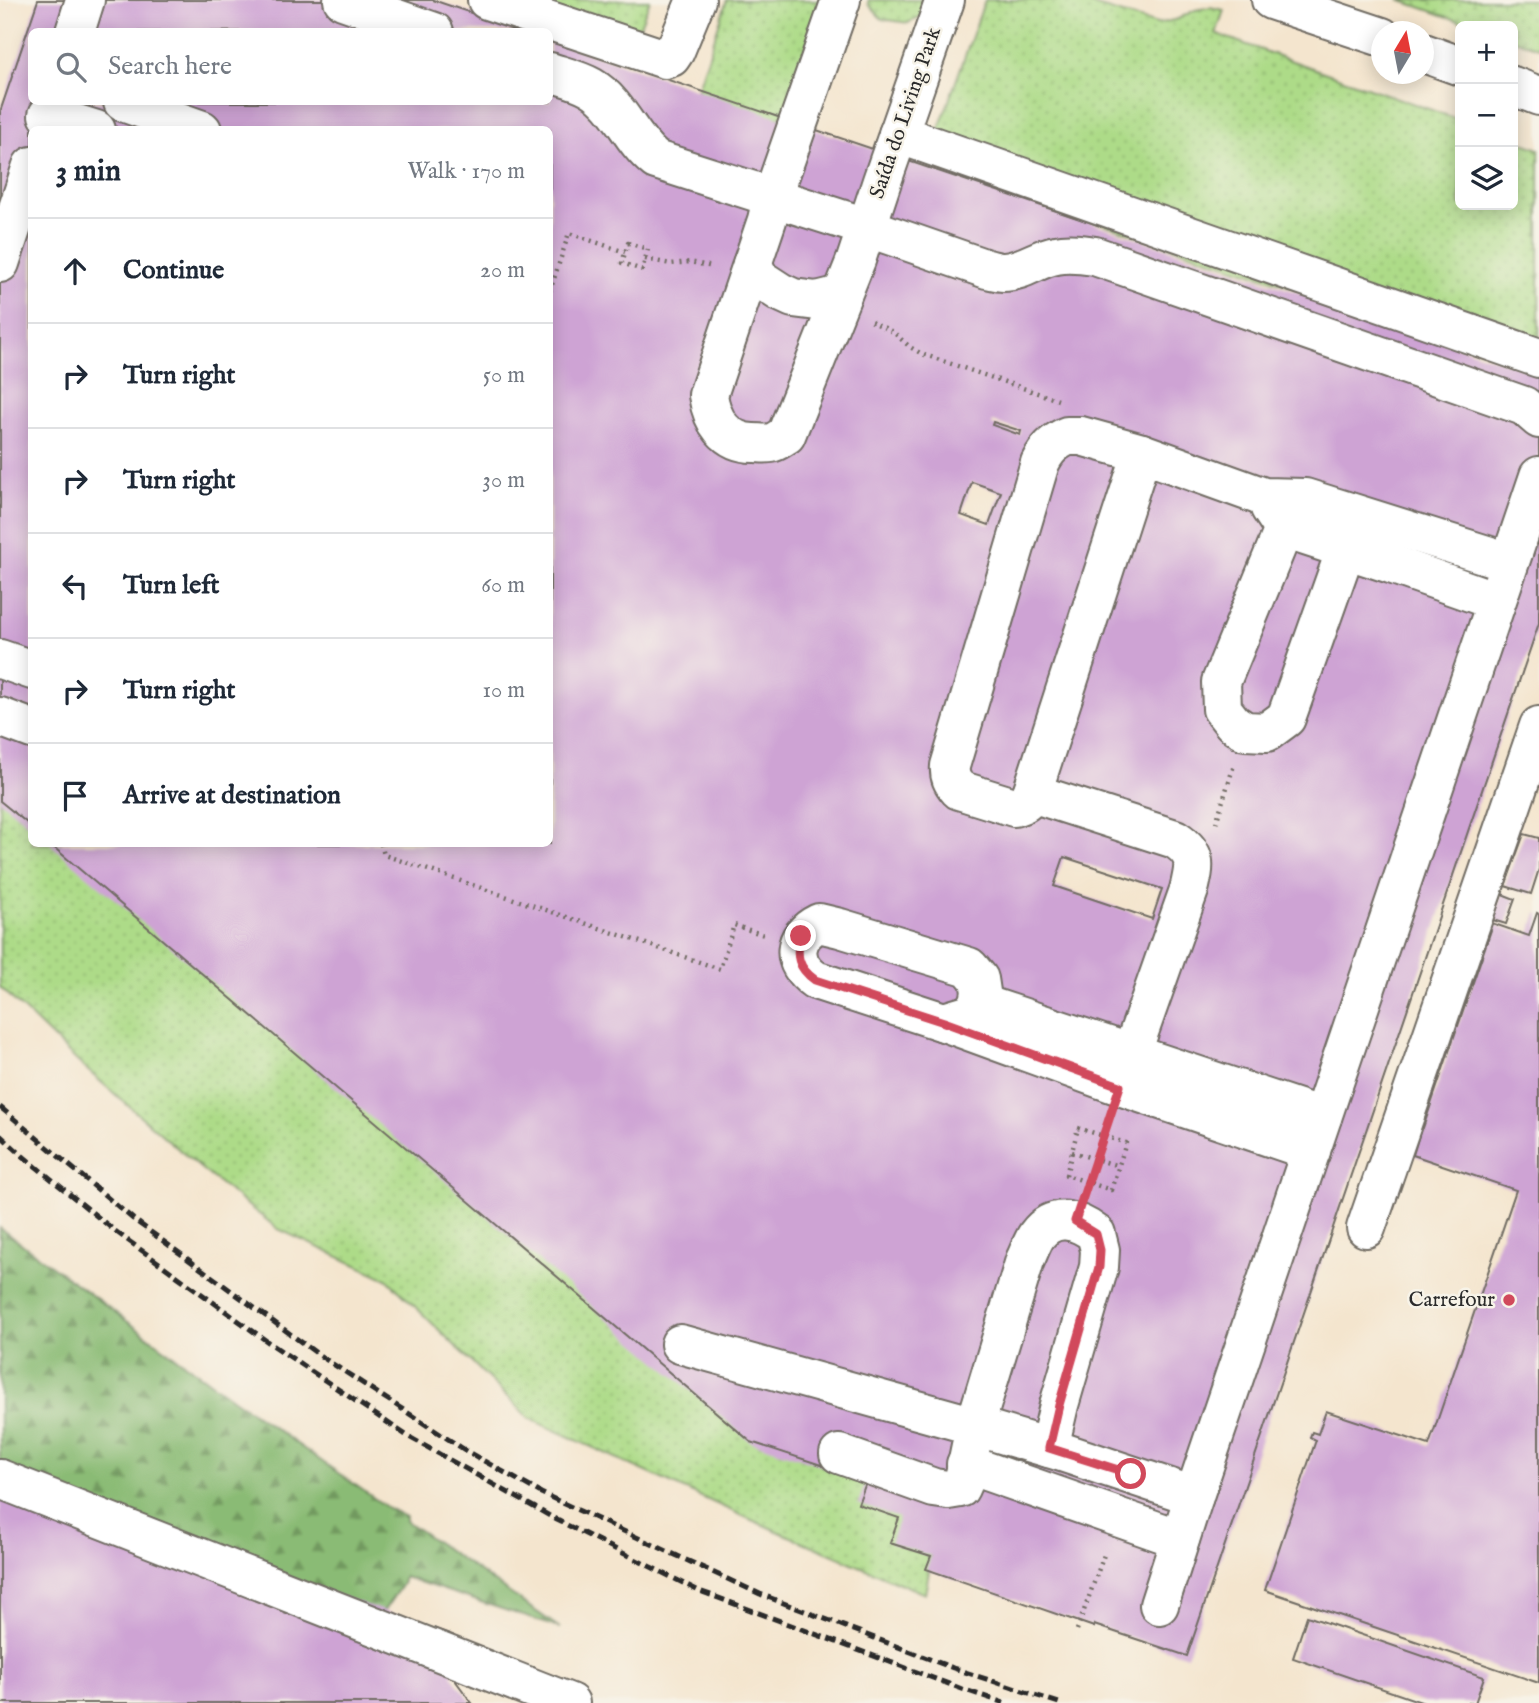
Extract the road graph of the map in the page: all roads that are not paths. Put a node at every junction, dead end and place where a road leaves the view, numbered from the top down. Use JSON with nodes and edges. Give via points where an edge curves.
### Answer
{"nodes":[{"id":1,"x":85,"y":0,"type":"edge"},
{"id":2,"x":343,"y":0,"type":"edge"},
{"id":3,"x":487,"y":0,"type":"edge"},
{"id":4,"x":696,"y":0,"type":"edge"},
{"id":5,"x":841,"y":0,"type":"edge"},
{"id":6,"x":945,"y":0,"type":"edge"},
{"id":7,"x":1371,"y":0,"type":"edge"},
{"id":8,"x":1287,"y":2,"type":"edge"},
{"id":9,"x":1382,"y":21,"type":"edge"},
{"id":10,"x":76,"y":28,"type":"edge"},
{"id":11,"x":423,"y":28,"type":"edge"},
{"id":12,"x":1371,"y":33,"type":"edge"},
{"id":13,"x":1434,"y":57,"type":"edge"},
{"id":14,"x":1455,"y":64,"type":"edge"},
{"id":15,"x":553,"y":73,"type":"edge"},
{"id":16,"x":1518,"y":88,"type":"edge"},
{"id":17,"x":1539,"y":96,"type":"edge"},
{"id":18,"x":131,"y":105,"type":"edge"},
{"id":19,"x":48,"y":115,"type":"edge"},
{"id":20,"x":83,"y":126,"type":"edge"},
{"id":21,"x":191,"y":126,"type":"edge"},
{"id":22,"x":898,"y":134,"type":"junction"},
{"id":23,"x":28,"y":178,"type":"edge"},
{"id":24,"x":772,"y":198,"type":"junction"},
{"id":25,"x":866,"y":227,"type":"junction"},
{"id":26,"x":0,"y":263,"type":"edge"},
{"id":27,"x":749,"y":271,"type":"junction"},
{"id":28,"x":837,"y":307,"type":"junction"},
{"id":29,"x":1539,"y":358,"type":"edge"},
{"id":30,"x":1539,"y":419,"type":"edge"},
{"id":31,"x":1142,"y":453,"type":"junction"},
{"id":32,"x":1539,"y":476,"type":"edge"},
{"id":33,"x":1264,"y":497,"type":"junction"},
{"id":34,"x":1284,"y":529,"type":"junction"},
{"id":35,"x":1346,"y":549,"type":"junction"},
{"id":36,"x":1509,"y":562,"type":"junction"},
{"id":37,"x":1496,"y":601,"type":"junction"},
{"id":38,"x":0,"y":659,"type":"edge"},
{"id":39,"x":28,"y":669,"type":"edge"},
{"id":40,"x":0,"y":717,"type":"edge"},
{"id":41,"x":1539,"y":726,"type":"edge"},
{"id":42,"x":28,"y":728,"type":"edge"},
{"id":43,"x":1032,"y":793,"type":"junction"},
{"id":44,"x":979,"y":1003,"type":"junction"},
{"id":45,"x":944,"y":1022,"type":"junction"},
{"id":46,"x":1125,"y":1069,"type":"junction"},
{"id":47,"x":1317,"y":1134,"type":"junction"},
{"id":48,"x":1366,"y":1228,"type":"dead end"},
{"id":49,"x":680,"y":1345,"type":"dead end"},
{"id":50,"x":975,"y":1426,"type":"junction"},
{"id":51,"x":1049,"y":1448,"type":"junction"},
{"id":52,"x":839,"y":1454,"type":"dead end"},
{"id":53,"x":966,"y":1464,"type":"junction"},
{"id":54,"x":0,"y":1479,"type":"edge"},
{"id":55,"x":1194,"y":1496,"type":"junction"},
{"id":56,"x":1180,"y":1539,"type":"junction"},
{"id":57,"x":1159,"y":1605,"type":"dead end"},
{"id":58,"x":570,"y":1703,"type":"edge"}],
"edges":[{"from":1,"to":10,"type":"street"},
{"from":2,"to":11,"type":"street"},
{"from":3,"to":4,"type":"street","via":[[665,59],[676,51]]},
{"from":5,"to":24,"type":"street"},
{"from":6,"to":22,"type":"street","name":"Saída do Living Park"},
{"from":7,"to":9,"type":"street"},
{"from":8,"to":12,"type":"street"},
{"from":13,"to":14,"type":"street"},
{"from":15,"to":24,"type":"street","via":[[591,86],[656,160]]},
{"from":16,"to":17,"type":"street"},
{"from":18,"to":21,"type":"street"},
{"from":19,"to":20,"type":"street"},
{"from":22,"to":25,"type":"street","name":"Saída do Living Park"},
{"from":22,"to":29,"type":"street"},
{"from":23,"to":26,"type":"street"},
{"from":24,"to":25,"type":"street"},
{"from":24,"to":27,"type":"street"},
{"from":25,"to":28,"type":"street","name":"Saída do Living Park"},
{"from":25,"to":30,"type":"street","via":[[1003,272],[1058,254],[1095,256],[1524,406]]},
{"from":27,"to":28,"type":"street","via":[[793,298]]},
{"from":27,"to":28,"type":"street","name":"Saída do Living Park","via":[[708,395],[710,410],[729,438],[771,443],[786,435]]},
{"from":31,"to":33,"type":"street"},
{"from":31,"to":43,"type":"street"},
{"from":31,"to":43,"type":"street","via":[[1066,436],[1047,449],[1040,463],[949,774],[959,790],[1014,807],[1028,801]]},
{"from":32,"to":36,"type":"street"},
{"from":33,"to":34,"type":"street"},
{"from":33,"to":36,"type":"street","via":[[1305,498]]},
{"from":34,"to":35,"type":"street"},
{"from":34,"to":35,"type":"street","via":[[1221,682],[1222,709],[1245,731],[1267,732],[1286,718]]},
{"from":35,"to":37,"type":"street"},
{"from":36,"to":37,"type":"street"},
{"from":37,"to":47,"type":"street"},
{"from":38,"to":39,"type":"street"},
{"from":40,"to":42,"type":"street"},
{"from":41,"to":48,"type":"street"},
{"from":43,"to":46,"type":"street","via":[[1175,839],[1192,854],[1189,890]]},
{"from":44,"to":45,"type":"street","via":[[971,1014]]},
{"from":44,"to":45,"type":"street","via":[[979,979],[969,967],[819,923],[801,936],[801,967],[815,980]]},
{"from":44,"to":46,"type":"street"},
{"from":45,"to":46,"type":"street"},
{"from":46,"to":47,"type":"street"},
{"from":47,"to":55,"type":"street"},
{"from":49,"to":50,"type":"street"},
{"from":50,"to":51,"type":"street"},
{"from":50,"to":51,"type":"street","via":[[1025,1260],[1037,1235],[1060,1220],[1075,1221],[1096,1234],[1099,1267]]},
{"from":50,"to":53,"type":"street"},
{"from":51,"to":55,"type":"street"},
{"from":52,"to":53,"type":"street","via":[[948,1490],[960,1488]]},
{"from":53,"to":56,"type":"street"},
{"from":54,"to":58,"type":"street"},
{"from":55,"to":56,"type":"street"},
{"from":56,"to":57,"type":"street"}]}
